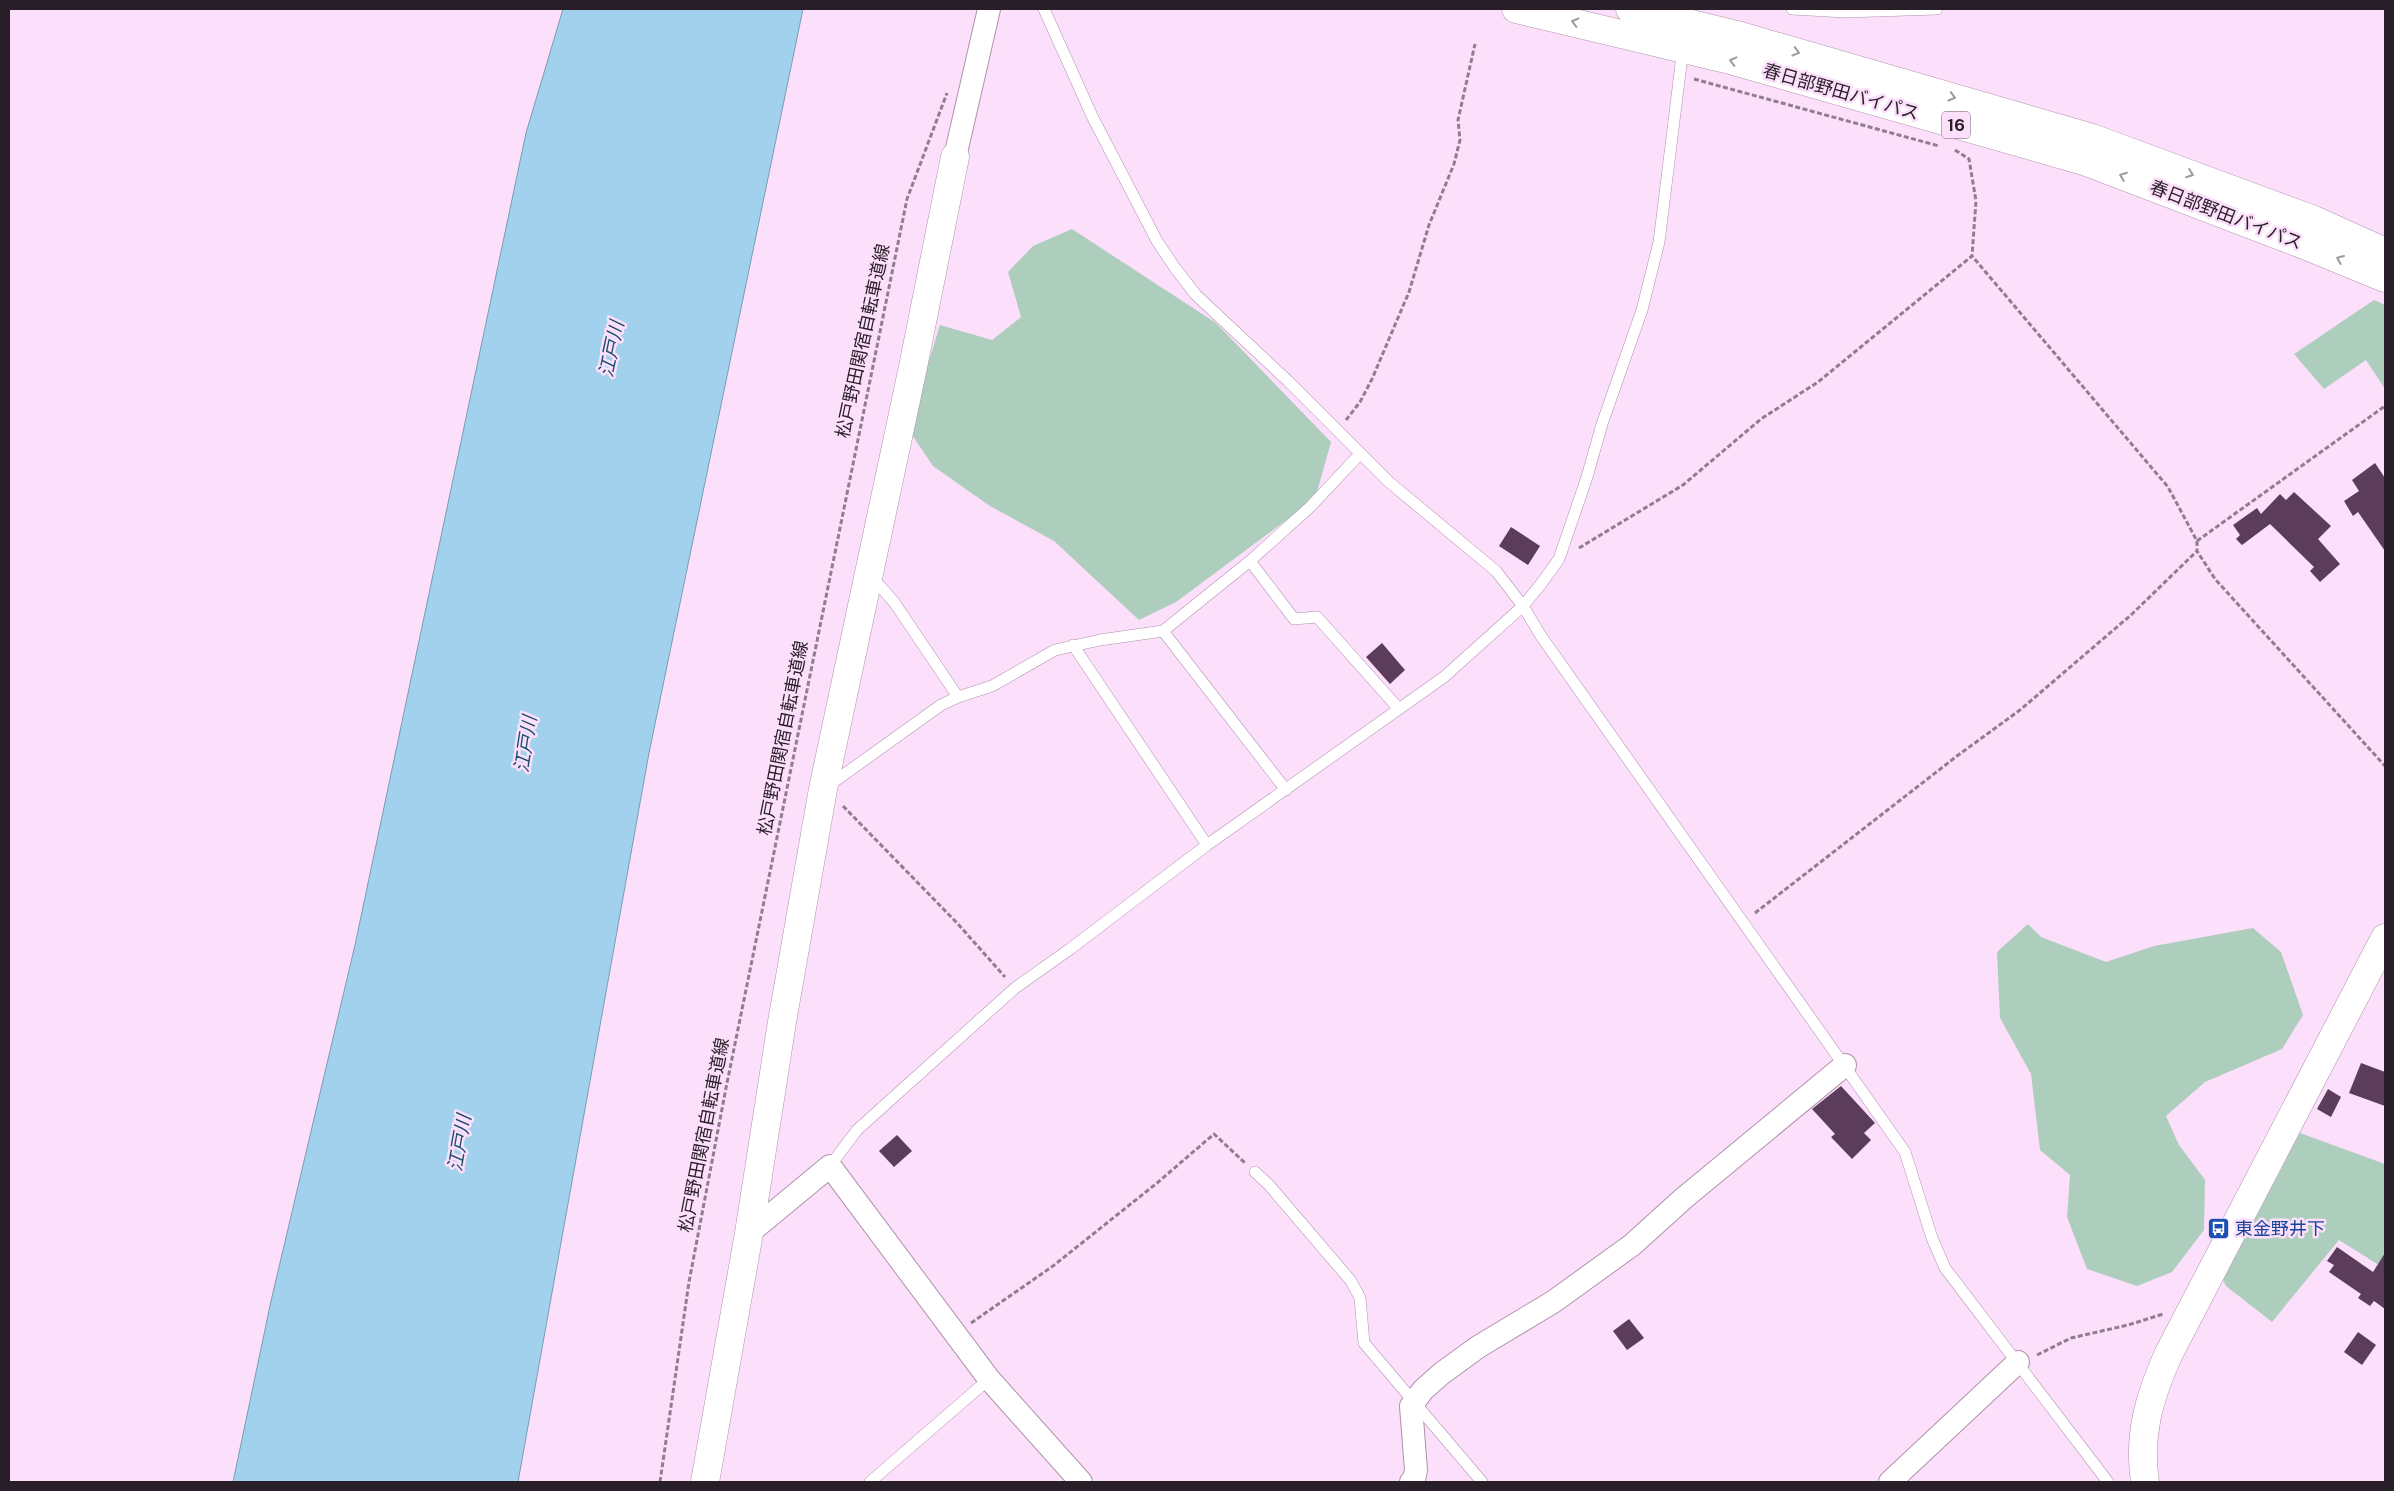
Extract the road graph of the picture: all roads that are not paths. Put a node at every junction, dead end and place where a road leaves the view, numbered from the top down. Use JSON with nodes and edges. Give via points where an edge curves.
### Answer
{"nodes":[{"id":1,"x":989,"y":9,"type":"edge"},
{"id":2,"x":1044,"y":9,"type":"edge"},
{"id":3,"x":1516,"y":9,"type":"edge"},
{"id":4,"x":1630,"y":9,"type":"edge"},
{"id":5,"x":1792,"y":9,"type":"edge"},
{"id":6,"x":1937,"y":9,"type":"edge"},
{"id":7,"x":1683,"y":38,"type":"edge"},
{"id":8,"x":955,"y":157,"type":"joint"},
{"id":9,"x":2385,"y":252,"type":"edge"},
{"id":10,"x":2385,"y":278,"type":"edge"},
{"id":11,"x":1360,"y":454,"type":"junction"},
{"id":12,"x":1250,"y":561,"type":"junction"},
{"id":13,"x":869,"y":574,"type":"junction"},
{"id":14,"x":1523,"y":606,"type":"junction"},
{"id":15,"x":1163,"y":632,"type":"junction"},
{"id":16,"x":1073,"y":645,"type":"junction"},
{"id":17,"x":958,"y":697,"type":"junction"},
{"id":18,"x":1399,"y":709,"type":"junction"},
{"id":19,"x":824,"y":788,"type":"junction"},
{"id":20,"x":1286,"y":790,"type":"junction"},
{"id":21,"x":1207,"y":845,"type":"junction"},
{"id":22,"x":2385,"y":938,"type":"edge"},
{"id":23,"x":1845,"y":1065,"type":"junction"},
{"id":24,"x":830,"y":1166,"type":"junction"},
{"id":25,"x":1255,"y":1172,"type":"road end"},
{"id":26,"x":749,"y":1233,"type":"junction"},
{"id":27,"x":2020,"y":1365,"type":"junction"},
{"id":28,"x":989,"y":1379,"type":"junction"},
{"id":29,"x":1415,"y":1400,"type":"junction"},
{"id":30,"x":705,"y":1482,"type":"edge"},
{"id":31,"x":870,"y":1482,"type":"edge"},
{"id":32,"x":1081,"y":1482,"type":"edge"},
{"id":33,"x":1411,"y":1482,"type":"edge"},
{"id":34,"x":1482,"y":1482,"type":"edge"},
{"id":35,"x":1890,"y":1482,"type":"edge"},
{"id":36,"x":2108,"y":1482,"type":"edge"},
{"id":37,"x":2145,"y":1482,"type":"edge"}],
"edges":[{"from":1,"to":8,"type":"street"},
{"from":2,"to":11,"type":"lane","via":[[1093,118],[1153,233],[1175,268],[1196,295]]},
{"from":7,"to":3,"type":"main road","name":"春日部野田バイパス","number":"16","one_way":true},
{"from":4,"to":7,"type":"main road","name":"春日部野田バイパス","number":"16"},
{"from":5,"to":6,"type":"lane","via":[[1845,12]]},
{"from":7,"to":9,"type":"main road","name":"春日部野田バイパス","number":"16","one_way":true,"via":[[1737,35],[2092,138],[2314,220]]},
{"from":10,"to":7,"type":"main road","name":"春日部野田バイパス","number":"16","one_way":true,"via":[[2084,161],[1743,64]]},
{"from":7,"to":14,"type":"lane","via":[[1659,242],[1642,310],[1560,559]]},
{"from":8,"to":13,"type":"main road"},
{"from":11,"to":12,"type":"lane","via":[[1310,507]]},
{"from":11,"to":14,"type":"lane","via":[[1425,514],[1496,571]]},
{"from":12,"to":15,"type":"lane"},
{"from":12,"to":18,"type":"lane","via":[[1294,619],[1317,617]]},
{"from":13,"to":17,"type":"lane","via":[[894,602]]},
{"from":13,"to":19,"type":"main road"},
{"from":14,"to":18,"type":"lane","via":[[1444,677]]},
{"from":14,"to":23,"type":"lane"},
{"from":15,"to":16,"type":"lane"},
{"from":15,"to":20,"type":"lane"},
{"from":16,"to":17,"type":"lane","via":[[1056,650],[992,686]]},
{"from":16,"to":21,"type":"lane"},
{"from":17,"to":19,"type":"lane","via":[[941,705]]},
{"from":18,"to":20,"type":"lane"},
{"from":19,"to":26,"type":"main road","via":[[782,1022]]},
{"from":20,"to":21,"type":"lane"},
{"from":21,"to":24,"type":"lane","via":[[1015,988],[857,1130]]},
{"from":22,"to":37,"type":"main road","via":[[2168,1355],[2152,1393],[2144,1435]]},
{"from":23,"to":27,"type":"lane","via":[[1905,1152],[1932,1238],[1945,1268]]},
{"from":23,"to":29,"type":"street","via":[[1684,1198],[1632,1246],[1553,1302],[1470,1352]]},
{"from":24,"to":26,"type":"street"},
{"from":24,"to":28,"type":"street"},
{"from":25,"to":29,"type":"lane","via":[[1351,1281],[1360,1298],[1364,1343]]},
{"from":26,"to":30,"type":"main road"},
{"from":27,"to":35,"type":"street"},
{"from":27,"to":36,"type":"lane"},
{"from":28,"to":31,"type":"lane"},
{"from":28,"to":32,"type":"street"},
{"from":29,"to":33,"type":"street","via":[[1411,1406],[1416,1470]]},
{"from":29,"to":34,"type":"lane"}]}
